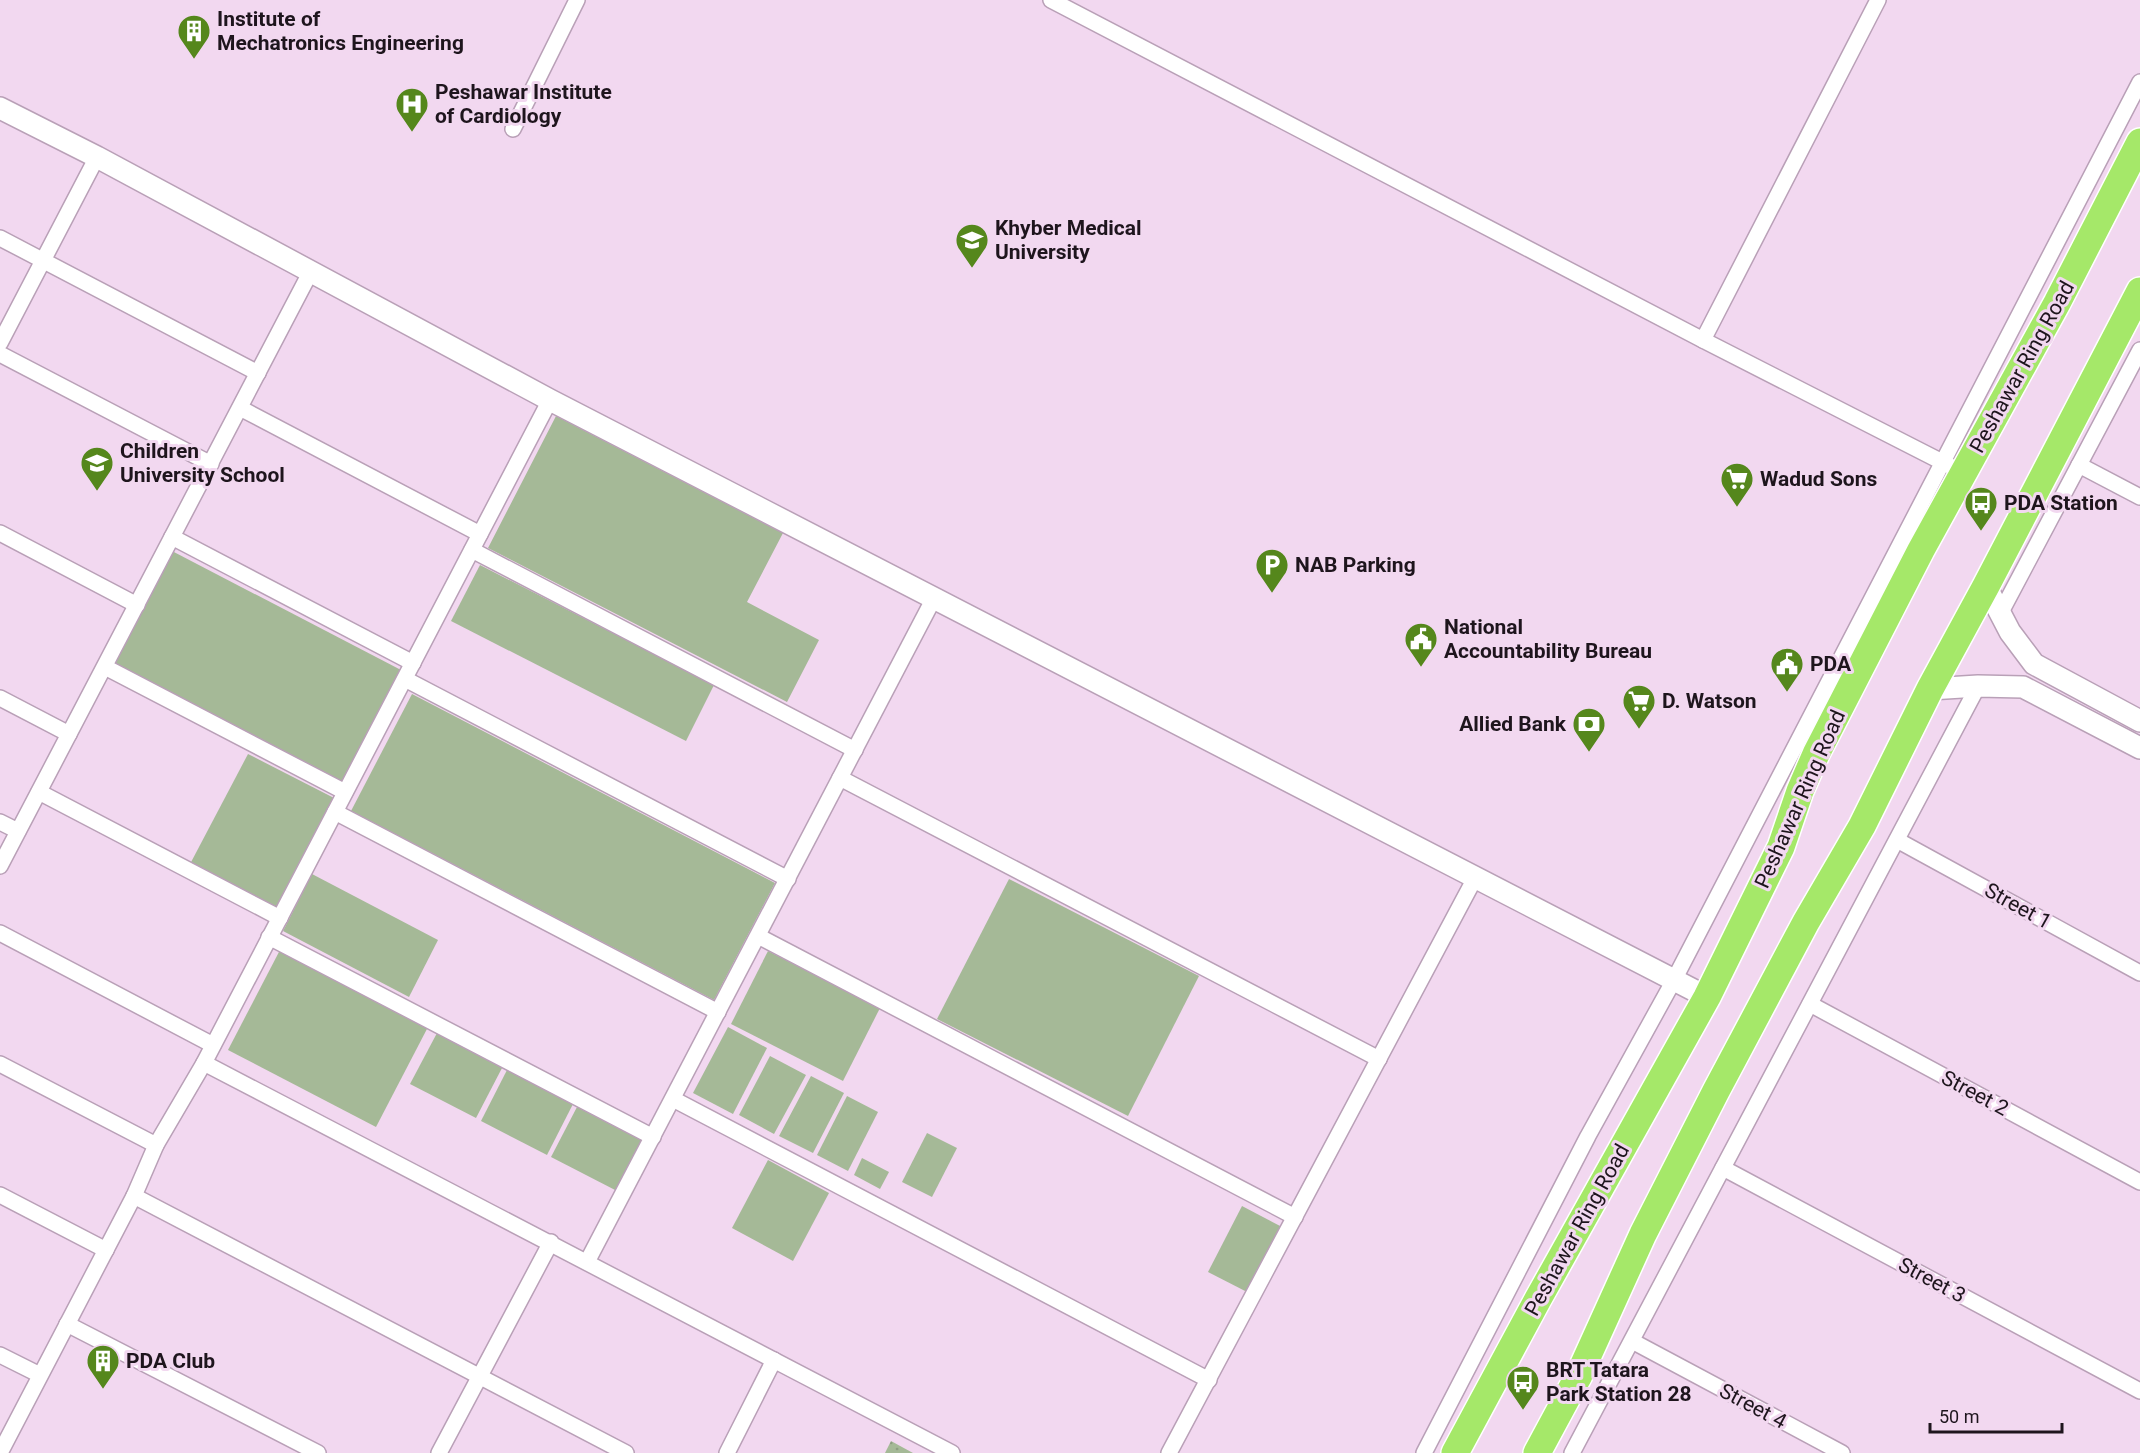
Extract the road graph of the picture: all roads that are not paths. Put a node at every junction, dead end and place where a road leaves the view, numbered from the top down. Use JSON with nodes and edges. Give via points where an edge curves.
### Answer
{"nodes":[{"id":1,"x":578,"y":0,"type":"edge"},
{"id":2,"x":1052,"y":0,"type":"edge"},
{"id":3,"x":1878,"y":0,"type":"edge"},
{"id":4,"x":2140,"y":82,"type":"edge"},
{"id":5,"x":0,"y":108,"type":"edge"},
{"id":6,"x":513,"y":129,"type":"dead end"},
{"id":7,"x":2137,"y":150,"type":"edge"},
{"id":8,"x":97,"y":157,"type":"junction"},
{"id":9,"x":0,"y":237,"type":"edge"},
{"id":10,"x":43,"y":261,"type":"junction"},
{"id":11,"x":311,"y":271,"type":"junction"},
{"id":12,"x":2140,"y":291,"type":"edge"},
{"id":13,"x":1703,"y":340,"type":"junction"},
{"id":14,"x":0,"y":343,"type":"edge"},
{"id":15,"x":2140,"y":351,"type":"edge"},
{"id":16,"x":0,"y":354,"type":"edge"},
{"id":17,"x":258,"y":373,"type":"junction"},
{"id":18,"x":550,"y":400,"type":"junction"},
{"id":19,"x":240,"y":408,"type":"junction"},
{"id":20,"x":210,"y":464,"type":"junction"},
{"id":21,"x":2079,"y":465,"type":"junction"},
{"id":22,"x":1953,"y":468,"type":"junction"},
{"id":23,"x":2140,"y":497,"type":"edge"},
{"id":24,"x":0,"y":533,"type":"edge"},
{"id":25,"x":480,"y":534,"type":"junction"},
{"id":26,"x":172,"y":537,"type":"junction"},
{"id":27,"x":472,"y":550,"type":"junction"},
{"id":28,"x":1986,"y":586,"type":"junction"},
{"id":29,"x":934,"y":598,"type":"junction"},
{"id":30,"x":137,"y":605,"type":"junction"},
{"id":31,"x":2000,"y":614,"type":"junction"},
{"id":32,"x":413,"y":663,"type":"junction"},
{"id":33,"x":105,"y":667,"type":"junction"},
{"id":34,"x":405,"y":679,"type":"junction"},
{"id":35,"x":1978,"y":686,"type":"junction"},
{"id":36,"x":1930,"y":689,"type":"junction"},
{"id":37,"x":0,"y":698,"type":"edge"},
{"id":38,"x":2140,"y":721,"type":"edge"},
{"id":39,"x":69,"y":734,"type":"junction"},
{"id":40,"x":2140,"y":748,"type":"edge"},
{"id":41,"x":855,"y":750,"type":"junction"},
{"id":42,"x":840,"y":778,"type":"junction"},
{"id":43,"x":39,"y":792,"type":"junction"},
{"id":44,"x":345,"y":792,"type":"junction"},
{"id":45,"x":335,"y":812,"type":"junction"},
{"id":46,"x":0,"y":822,"type":"edge"},
{"id":47,"x":18,"y":831,"type":"junction"},
{"id":48,"x":1896,"y":840,"type":"junction"},
{"id":49,"x":0,"y":867,"type":"edge"},
{"id":50,"x":1475,"y":878,"type":"junction"},
{"id":51,"x":788,"y":879,"type":"junction"},
{"id":52,"x":280,"y":918,"type":"junction"},
{"id":53,"x":0,"y":933,"type":"edge"},
{"id":54,"x":758,"y":936,"type":"junction"},
{"id":55,"x":269,"y":938,"type":"junction"},
{"id":56,"x":2140,"y":973,"type":"edge"},
{"id":57,"x":1674,"y":980,"type":"junction"},
{"id":58,"x":1707,"y":997,"type":"junction"},
{"id":59,"x":1810,"y":1004,"type":"junction"},
{"id":60,"x":718,"y":1012,"type":"junction"},
{"id":61,"x":213,"y":1045,"type":"junction"},
{"id":62,"x":1379,"y":1059,"type":"junction"},
{"id":63,"x":204,"y":1063,"type":"junction"},
{"id":64,"x":0,"y":1064,"type":"edge"},
{"id":65,"x":673,"y":1099,"type":"junction"},
{"id":66,"x":653,"y":1137,"type":"junction"},
{"id":67,"x":156,"y":1145,"type":"junction"},
{"id":68,"x":1723,"y":1168,"type":"junction"},
{"id":69,"x":2140,"y":1182,"type":"edge"},
{"id":70,"x":0,"y":1195,"type":"edge"},
{"id":71,"x":134,"y":1196,"type":"junction"},
{"id":72,"x":1295,"y":1217,"type":"junction"},
{"id":73,"x":550,"y":1242,"type":"junction"},
{"id":74,"x":106,"y":1250,"type":"junction"},
{"id":75,"x":587,"y":1262,"type":"junction"},
{"id":76,"x":67,"y":1324,"type":"junction"},
{"id":77,"x":1632,"y":1341,"type":"junction"},
{"id":78,"x":0,"y":1355,"type":"edge"},
{"id":79,"x":774,"y":1360,"type":"junction"},
{"id":80,"x":40,"y":1375,"type":"junction"},
{"id":81,"x":480,"y":1376,"type":"junction"},
{"id":82,"x":1209,"y":1380,"type":"junction"},
{"id":83,"x":2140,"y":1391,"type":"edge"},
{"id":84,"x":6,"y":1451,"type":"edge"},
{"id":85,"x":318,"y":1453,"type":"edge"},
{"id":86,"x":440,"y":1453,"type":"edge"},
{"id":87,"x":626,"y":1453,"type":"edge"},
{"id":88,"x":727,"y":1453,"type":"edge"},
{"id":89,"x":952,"y":1453,"type":"edge"},
{"id":90,"x":1169,"y":1453,"type":"edge"},
{"id":91,"x":1424,"y":1453,"type":"edge"},
{"id":92,"x":1455,"y":1453,"type":"edge"},
{"id":93,"x":1538,"y":1453,"type":"edge"},
{"id":94,"x":1572,"y":1453,"type":"edge"},
{"id":95,"x":1842,"y":1453,"type":"edge"}],
"edges":[{"from":1,"to":6,"type":"street"},
{"from":2,"to":13,"type":"street"},
{"from":3,"to":13,"type":"street"},
{"from":4,"to":22,"type":"street"},
{"from":5,"to":8,"type":"street"},
{"from":7,"to":22,"type":"highway","name":"Peshawar Ring Road","via":[[2057,303]]},
{"from":8,"to":10,"type":"street"},
{"from":8,"to":11,"type":"street"},
{"from":9,"to":10,"type":"street"},
{"from":10,"to":14,"type":"street"},
{"from":10,"to":17,"type":"street"},
{"from":11,"to":17,"type":"street"},
{"from":11,"to":18,"type":"street"},
{"from":12,"to":28,"type":"highway"},
{"from":13,"to":22,"type":"street"},
{"from":15,"to":21,"type":"street"},
{"from":16,"to":20,"type":"street"},
{"from":17,"to":19,"type":"street"},
{"from":18,"to":25,"type":"street"},
{"from":18,"to":29,"type":"street"},
{"from":19,"to":20,"type":"street"},
{"from":19,"to":25,"type":"street"},
{"from":20,"to":26,"type":"street"},
{"from":21,"to":23,"type":"street"},
{"from":21,"to":31,"type":"street"},
{"from":22,"to":57,"type":"street"},
{"from":22,"to":58,"type":"highway","name":"Peshawar Ring Road","via":[[1921,550],[1816,754],[1781,847]]},
{"from":24,"to":30,"type":"street"},
{"from":25,"to":27,"type":"street"},
{"from":26,"to":30,"type":"street"},
{"from":26,"to":32,"type":"street"},
{"from":27,"to":32,"type":"street"},
{"from":27,"to":41,"type":"street"},
{"from":28,"to":31,"type":"street"},
{"from":28,"to":36,"type":"highway"},
{"from":29,"to":41,"type":"street"},
{"from":29,"to":50,"type":"street"},
{"from":30,"to":33,"type":"street"},
{"from":31,"to":38,"type":"street","via":[[2034,664]]},
{"from":32,"to":34,"type":"street"},
{"from":33,"to":39,"type":"street"},
{"from":33,"to":44,"type":"street"},
{"from":34,"to":44,"type":"street"},
{"from":34,"to":51,"type":"street"},
{"from":35,"to":36,"type":"street"},
{"from":35,"to":40,"type":"street","via":[[2023,687]]},
{"from":35,"to":48,"type":"street"},
{"from":36,"to":93,"type":"highway","via":[[1862,826],[1711,1101]]},
{"from":37,"to":39,"type":"street"},
{"from":39,"to":43,"type":"street"},
{"from":41,"to":42,"type":"street"},
{"from":42,"to":51,"type":"street"},
{"from":42,"to":62,"type":"street"},
{"from":43,"to":47,"type":"street"},
{"from":43,"to":52,"type":"street"},
{"from":44,"to":45,"type":"street"},
{"from":45,"to":52,"type":"street"},
{"from":45,"to":60,"type":"street"},
{"from":46,"to":47,"type":"street"},
{"from":47,"to":49,"type":"street"},
{"from":48,"to":56,"type":"street","name":"Street 1"},
{"from":48,"to":59,"type":"street"},
{"from":50,"to":57,"type":"street"},
{"from":50,"to":62,"type":"street"},
{"from":51,"to":54,"type":"street"},
{"from":52,"to":55,"type":"street"},
{"from":53,"to":61,"type":"street"},
{"from":54,"to":60,"type":"street"},
{"from":54,"to":72,"type":"street"},
{"from":55,"to":61,"type":"street"},
{"from":55,"to":66,"type":"street"},
{"from":57,"to":58,"type":"street"},
{"from":57,"to":91,"type":"street","via":[[1588,1136]]},
{"from":58,"to":92,"type":"highway","name":"Peshawar Ring Road"},
{"from":59,"to":68,"type":"street"},
{"from":59,"to":69,"type":"street","name":"Street 2"},
{"from":60,"to":65,"type":"street"},
{"from":61,"to":63,"type":"street"},
{"from":62,"to":72,"type":"street"},
{"from":63,"to":67,"type":"street"},
{"from":63,"to":73,"type":"street"},
{"from":64,"to":67,"type":"street"},
{"from":65,"to":66,"type":"street"},
{"from":65,"to":82,"type":"street"},
{"from":66,"to":75,"type":"street"},
{"from":67,"to":71,"type":"street"},
{"from":68,"to":77,"type":"street"},
{"from":68,"to":83,"type":"street","name":"Street 3"},
{"from":70,"to":74,"type":"street"},
{"from":71,"to":74,"type":"street"},
{"from":71,"to":81,"type":"street"},
{"from":72,"to":82,"type":"street"},
{"from":73,"to":75,"type":"street"},
{"from":73,"to":81,"type":"street"},
{"from":74,"to":76,"type":"street"},
{"from":75,"to":79,"type":"street"},
{"from":76,"to":80,"type":"street"},
{"from":76,"to":85,"type":"street"},
{"from":77,"to":94,"type":"street"},
{"from":77,"to":95,"type":"street","name":"Street 4"},
{"from":78,"to":80,"type":"street"},
{"from":79,"to":88,"type":"street"},
{"from":79,"to":89,"type":"street"},
{"from":80,"to":84,"type":"street"},
{"from":81,"to":86,"type":"street"},
{"from":81,"to":87,"type":"street"},
{"from":82,"to":90,"type":"street"}]}
